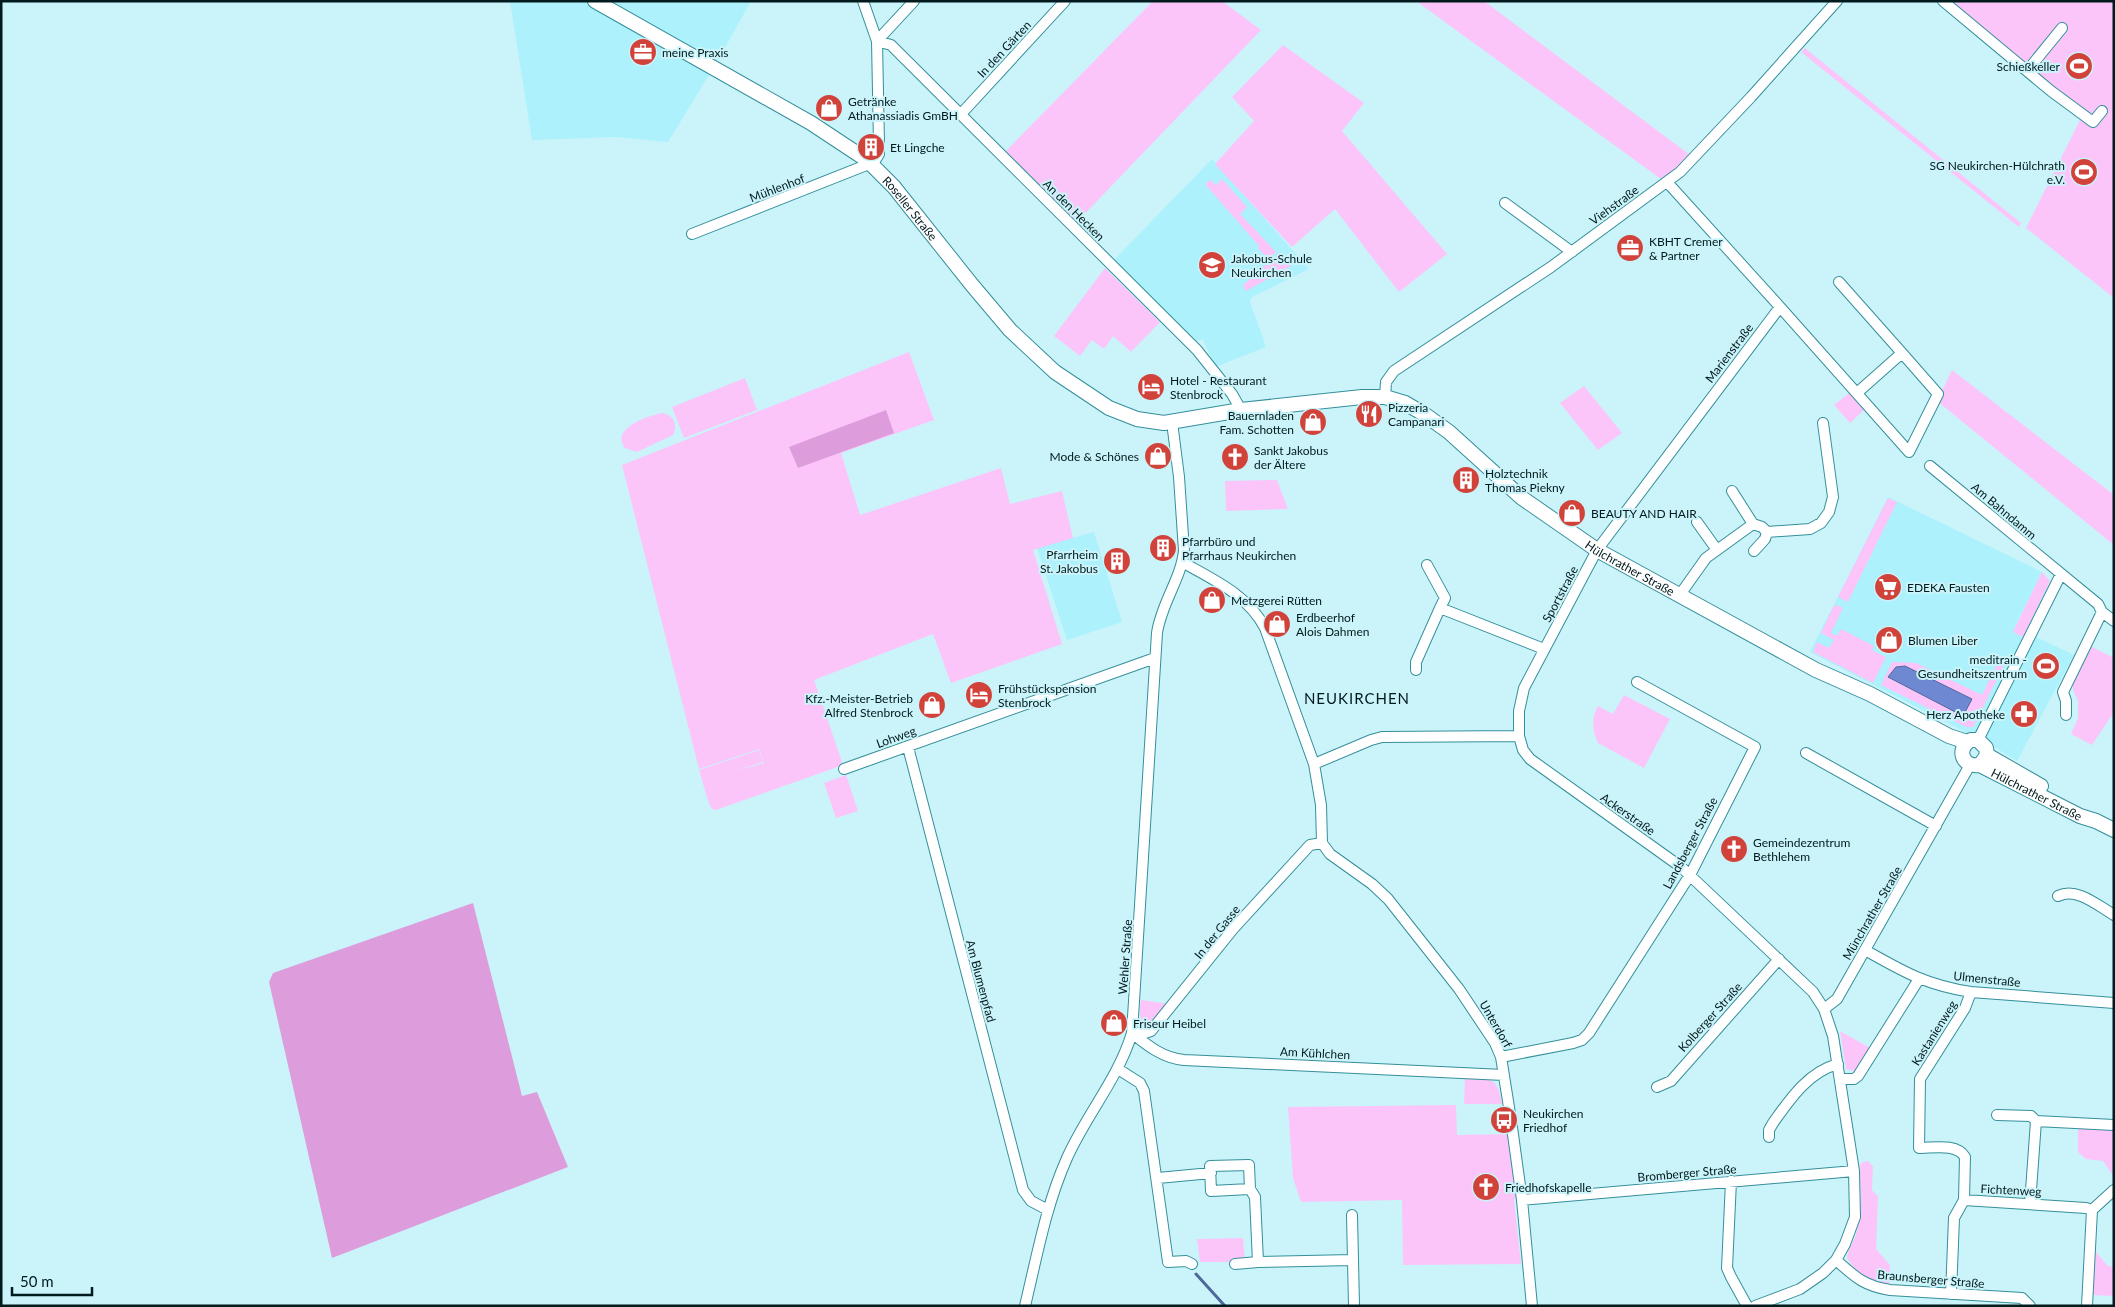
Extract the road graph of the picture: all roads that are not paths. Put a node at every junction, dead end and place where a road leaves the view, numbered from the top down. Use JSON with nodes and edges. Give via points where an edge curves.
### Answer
{"nodes":[{"id":1,"x":595,"y":1,"type":"edge"},
{"id":2,"x":863,"y":1,"type":"edge"},
{"id":3,"x":914,"y":1,"type":"edge"},
{"id":4,"x":1065,"y":1,"type":"edge"},
{"id":5,"x":1837,"y":1,"type":"edge"},
{"id":6,"x":1943,"y":1,"type":"edge"},
{"id":7,"x":2062,"y":28,"type":"dead end"},
{"id":8,"x":877,"y":41,"type":"junction"},
{"id":9,"x":2027,"y":71,"type":"junction"},
{"id":10,"x":2102,"y":111,"type":"dead end"},
{"id":11,"x":961,"y":114,"type":"junction"},
{"id":12,"x":872,"y":164,"type":"junction"},
{"id":13,"x":1667,"y":182,"type":"junction"},
{"id":14,"x":1505,"y":204,"type":"dead end"},
{"id":15,"x":692,"y":234,"type":"dead end"},
{"id":16,"x":1572,"y":252,"type":"junction"},
{"id":17,"x":1839,"y":282,"type":"dead end"},
{"id":18,"x":1780,"y":306,"type":"junction"},
{"id":19,"x":1902,"y":353,"type":"junction"},
{"id":20,"x":1858,"y":392,"type":"junction"},
{"id":21,"x":1385,"y":398,"type":"junction"},
{"id":22,"x":1241,"y":410,"type":"junction"},
{"id":23,"x":1172,"y":422,"type":"junction"},
{"id":24,"x":1823,"y":424,"type":"dead end"},
{"id":25,"x":1930,"y":466,"type":"dead end"},
{"id":26,"x":1732,"y":491,"type":"dead end"},
{"id":27,"x":1697,"y":522,"type":"dead end"},
{"id":28,"x":1754,"y":524,"type":"junction"},
{"id":29,"x":1766,"y":532,"type":"junction"},
{"id":30,"x":1597,"y":550,"type":"junction"},
{"id":31,"x":1717,"y":550,"type":"junction"},
{"id":32,"x":1754,"y":551,"type":"dead end"},
{"id":33,"x":1182,"y":562,"type":"junction"},
{"id":34,"x":1427,"y":565,"type":"dead end"},
{"id":35,"x":2061,"y":574,"type":"junction"},
{"id":36,"x":1679,"y":596,"type":"junction"},
{"id":37,"x":1440,"y":608,"type":"junction"},
{"id":38,"x":2102,"y":612,"type":"junction"},
{"id":39,"x":2114,"y":621,"type":"edge"},
{"id":40,"x":1544,"y":649,"type":"junction"},
{"id":41,"x":1155,"y":658,"type":"junction"},
{"id":42,"x":1416,"y":670,"type":"dead end"},
{"id":43,"x":1637,"y":682,"type":"dead end"},
{"id":44,"x":2066,"y":715,"type":"dead end"},
{"id":45,"x":1519,"y":736,"type":"junction"},
{"id":46,"x":1969,"y":745,"type":"junction"},
{"id":47,"x":908,"y":747,"type":"junction"},
{"id":48,"x":1806,"y":753,"type":"dead end"},
{"id":49,"x":1979,"y":762,"type":"junction"},
{"id":50,"x":1314,"y":764,"type":"junction"},
{"id":51,"x":844,"y":769,"type":"dead end"},
{"id":52,"x":1936,"y":826,"type":"junction"},
{"id":53,"x":2114,"y":830,"type":"edge"},
{"id":54,"x":1322,"y":843,"type":"junction"},
{"id":55,"x":1690,"y":875,"type":"junction"},
{"id":56,"x":2058,"y":896,"type":"dead end"},
{"id":57,"x":2114,"y":915,"type":"edge"},
{"id":58,"x":1865,"y":950,"type":"junction"},
{"id":59,"x":1779,"y":959,"type":"junction"},
{"id":60,"x":1919,"y":979,"type":"junction"},
{"id":61,"x":1971,"y":992,"type":"junction"},
{"id":62,"x":2114,"y":1003,"type":"edge"},
{"id":63,"x":1824,"y":1008,"type":"junction"},
{"id":64,"x":1132,"y":1033,"type":"junction"},
{"id":65,"x":1501,"y":1057,"type":"junction"},
{"id":66,"x":1838,"y":1064,"type":"junction"},
{"id":67,"x":1118,"y":1070,"type":"junction"},
{"id":68,"x":1504,"y":1074,"type":"junction"},
{"id":69,"x":1840,"y":1079,"type":"junction"},
{"id":70,"x":1657,"y":1087,"type":"dead end"},
{"id":71,"x":1997,"y":1115,"type":"dead end"},
{"id":72,"x":2036,"y":1121,"type":"junction"},
{"id":73,"x":2114,"y":1125,"type":"edge"},
{"id":74,"x":1769,"y":1137,"type":"dead end"},
{"id":75,"x":1854,"y":1172,"type":"junction"},
{"id":76,"x":1211,"y":1174,"type":"junction"},
{"id":77,"x":1158,"y":1178,"type":"junction"},
{"id":78,"x":1731,"y":1181,"type":"junction"},
{"id":79,"x":1250,"y":1189,"type":"junction"},
{"id":80,"x":2114,"y":1190,"type":"edge"},
{"id":81,"x":1522,"y":1200,"type":"junction"},
{"id":82,"x":1964,"y":1200,"type":"junction"},
{"id":83,"x":2030,"y":1204,"type":"junction"},
{"id":84,"x":1048,"y":1210,"type":"junction"},
{"id":85,"x":2092,"y":1210,"type":"junction"},
{"id":86,"x":1352,"y":1215,"type":"dead end"},
{"id":87,"x":1353,"y":1260,"type":"junction"},
{"id":88,"x":1836,"y":1260,"type":"junction"},
{"id":89,"x":1258,"y":1262,"type":"junction"},
{"id":90,"x":1192,"y":1264,"type":"dead end"},
{"id":91,"x":1235,"y":1264,"type":"dead end"},
{"id":92,"x":1950,"y":1294,"type":"junction"},
{"id":93,"x":1024,"y":1306,"type":"edge"},
{"id":94,"x":1354,"y":1306,"type":"edge"},
{"id":95,"x":1532,"y":1306,"type":"edge"},
{"id":96,"x":1746,"y":1306,"type":"edge"},
{"id":97,"x":1754,"y":1306,"type":"edge"},
{"id":98,"x":2030,"y":1306,"type":"edge"},
{"id":99,"x":2087,"y":1306,"type":"edge"}],
"edges":[{"from":1,"to":12,"type":"street","name":"Roseller Straße","via":[[811,123]]},
{"from":2,"to":8,"type":"street"},
{"from":3,"to":8,"type":"street"},
{"from":4,"to":11,"type":"street","name":"In den Gärten"},
{"from":5,"to":13,"type":"street","name":"Viehstraße","via":[[1692,161]]},
{"from":6,"to":9,"type":"street"},
{"from":7,"to":9,"type":"street"},
{"from":8,"to":11,"type":"street","name":"An den Hecken","via":[[891,45]]},
{"from":8,"to":12,"type":"street","via":[[879,148]]},
{"from":9,"to":10,"type":"street","via":[[2093,122]]},
{"from":11,"to":22,"type":"street","name":"An den Hecken","via":[[1197,350]]},
{"from":12,"to":15,"type":"street","name":"Mühlenhof"},
{"from":12,"to":23,"type":"street","name":"Roseller Straße","via":[[992,309],[1041,360],[1078,389],[1115,411],[1144,421]]},
{"from":13,"to":16,"type":"street","name":"Viehstraße"},
{"from":13,"to":18,"type":"street"},
{"from":14,"to":16,"type":"street"},
{"from":16,"to":21,"type":"street","name":"Viehstraße","via":[[1394,371],[1386,382]]},
{"from":17,"to":19,"type":"street"},
{"from":18,"to":20,"type":"street"},
{"from":18,"to":30,"type":"street","name":"Marienstraße"},
{"from":19,"to":20,"type":"street"},
{"from":19,"to":20,"type":"street","via":[[1938,394],[1909,452]]},
{"from":21,"to":22,"type":"street","name":"Hülchrather Straße","via":[[1362,397]]},
{"from":21,"to":30,"type":"street","name":"Hülchrather Straße","via":[[1405,402],[1431,418],[1511,489]]},
{"from":22,"to":23,"type":"street","name":"Roseller Straße"},
{"from":23,"to":33,"type":"street","name":"Wehler Straße","via":[[1181,501]]},
{"from":24,"to":29,"type":"street","via":[[1833,497],[1829,512],[1810,529]]},
{"from":25,"to":35,"type":"street","name":"Am Bahndamm"},
{"from":26,"to":28,"type":"street"},
{"from":27,"to":31,"type":"street"},
{"from":28,"to":29,"type":"street"},
{"from":28,"to":31,"type":"street"},
{"from":29,"to":32,"type":"street","via":[[1765,539]]},
{"from":30,"to":36,"type":"street","name":"Hülchrather Straße"},
{"from":30,"to":40,"type":"street","name":"Sportstraße"},
{"from":31,"to":36,"type":"street","via":[[1706,558]]},
{"from":33,"to":41,"type":"street","name":"Wehler Straße","via":[[1158,624]]},
{"from":33,"to":50,"type":"street","via":[[1240,596],[1256,613],[1269,637]]},
{"from":34,"to":37,"type":"street","via":[[1445,598]]},
{"from":35,"to":38,"type":"street","name":"Am Bahndamm","via":[[2098,604]]},
{"from":35,"to":46,"type":"street"},
{"from":36,"to":46,"type":"street","name":"Hülchrather Straße","via":[[1816,670],[1839,686]]},
{"from":37,"to":40,"type":"street"},
{"from":37,"to":42,"type":"street","via":[[1416,662]]},
{"from":38,"to":39,"type":"street","name":"Am Bahndamm"},
{"from":38,"to":44,"type":"street","via":[[2063,692]]},
{"from":40,"to":45,"type":"street","name":"Sportstraße","via":[[1522,695]]},
{"from":41,"to":47,"type":"street","name":"Lohweg"},
{"from":41,"to":64,"type":"street","name":"Wehler Straße"},
{"from":43,"to":55,"type":"street","name":"Landsberger Straße","via":[[1755,747]]},
{"from":45,"to":50,"type":"street","via":[[1382,737]]},
{"from":45,"to":55,"type":"street","name":"Ackerstraße","via":[[1523,750],[1530,758]]},
{"from":46,"to":49,"type":"street","name":"Hülchrather Straße","via":[[1966,763]]},
{"from":46,"to":49,"type":"street","name":"Hülchrather Straße","via":[[1986,748]]},
{"from":47,"to":51,"type":"street","name":"Lohweg"},
{"from":47,"to":84,"type":"street","name":"Am Blumenpfad","via":[[1023,1190],[1031,1201]]},
{"from":48,"to":52,"type":"street"},
{"from":49,"to":52,"type":"street","name":"Münchrather Straße"},
{"from":49,"to":53,"type":"street","name":"Hülchrather Straße","via":[[2083,809],[2096,821]]},
{"from":50,"to":54,"type":"street","via":[[1321,805]]},
{"from":52,"to":58,"type":"street","name":"Münchrather Straße"},
{"from":54,"to":64,"type":"street","name":"In der Gasse","via":[[1310,845],[1233,929],[1151,1031]]},
{"from":54,"to":65,"type":"street","name":"Unterdorf","via":[[1328,852],[1388,899],[1472,1006]]},
{"from":55,"to":59,"type":"street","name":"Ackerstraße"},
{"from":55,"to":65,"type":"street","name":"Landsberger Straße","via":[[1586,1037],[1573,1043]]},
{"from":56,"to":57,"type":"street","via":[[2076,894]]},
{"from":58,"to":60,"type":"street","name":"Ulmenstraße"},
{"from":58,"to":63,"type":"street","name":"Münchrather Straße","via":[[1836,999]]},
{"from":59,"to":63,"type":"street","name":"Ackerstraße"},
{"from":59,"to":70,"type":"street","name":"Kolberger Straße","via":[[1671,1081]]},
{"from":60,"to":61,"type":"street","name":"Ulmenstraße"},
{"from":60,"to":69,"type":"street","via":[[1858,1076]]},
{"from":61,"to":62,"type":"street","name":"Ulmenstraße"},
{"from":61,"to":82,"type":"street","name":"Kastanienweg","via":[[1966,1008],[1920,1079],[1915,1152],[1952,1149],[1963,1154]]},
{"from":63,"to":66,"type":"street","name":"Ackerstraße"},
{"from":64,"to":67,"type":"street","name":"Wehler Straße"},
{"from":64,"to":68,"type":"street","name":"Am Kühlchen","via":[[1156,1051],[1179,1060]]},
{"from":65,"to":68,"type":"street","name":"Unterdorf"},
{"from":66,"to":69,"type":"street","name":"Ackerstraße"},
{"from":66,"to":74,"type":"street","via":[[1822,1070],[1806,1082],[1773,1123]]},
{"from":67,"to":77,"type":"street","via":[[1144,1088]]},
{"from":67,"to":84,"type":"street","name":"Wehler Straße","via":[[1072,1147]]},
{"from":68,"to":81,"type":"street","name":"Unterdorf"},
{"from":69,"to":75,"type":"street","name":"Ackerstraße"},
{"from":71,"to":72,"type":"street","via":[[2031,1116]]},
{"from":72,"to":73,"type":"street"},
{"from":72,"to":83,"type":"street"},
{"from":75,"to":78,"type":"street","name":"Bromberger Straße"},
{"from":75,"to":88,"type":"street","name":"Ackerstraße","via":[[1854,1224]]},
{"from":76,"to":77,"type":"street"},
{"from":76,"to":79,"type":"street","via":[[1212,1190]]},
{"from":76,"to":79,"type":"street","via":[[1210,1166],[1248,1165]]},
{"from":77,"to":90,"type":"street","via":[[1168,1262]]},
{"from":78,"to":81,"type":"street","name":"Bromberger Straße"},
{"from":78,"to":96,"type":"street","via":[[1728,1271]]},
{"from":79,"to":89,"type":"street","via":[[1255,1197]]},
{"from":80,"to":85,"type":"street"},
{"from":81,"to":95,"type":"street","name":"Unterdorf"},
{"from":82,"to":83,"type":"street","name":"Fichtenweg"},
{"from":82,"to":92,"type":"street","name":"Fichtenweg","via":[[1954,1218]]},
{"from":83,"to":85,"type":"street","name":"Fichtenweg"},
{"from":84,"to":93,"type":"street","name":"Wehler Straße"},
{"from":85,"to":99,"type":"street"},
{"from":86,"to":87,"type":"street"},
{"from":87,"to":89,"type":"street"},
{"from":87,"to":94,"type":"street"},
{"from":88,"to":92,"type":"street","name":"Braunsberger Straße","via":[[1858,1280],[1876,1288]]},
{"from":88,"to":97,"type":"street","name":"Ackerstraße","via":[[1805,1286]]},
{"from":89,"to":91,"type":"street"},
{"from":92,"to":98,"type":"street","name":"Braunsberger Straße","via":[[2022,1298]]}]}
